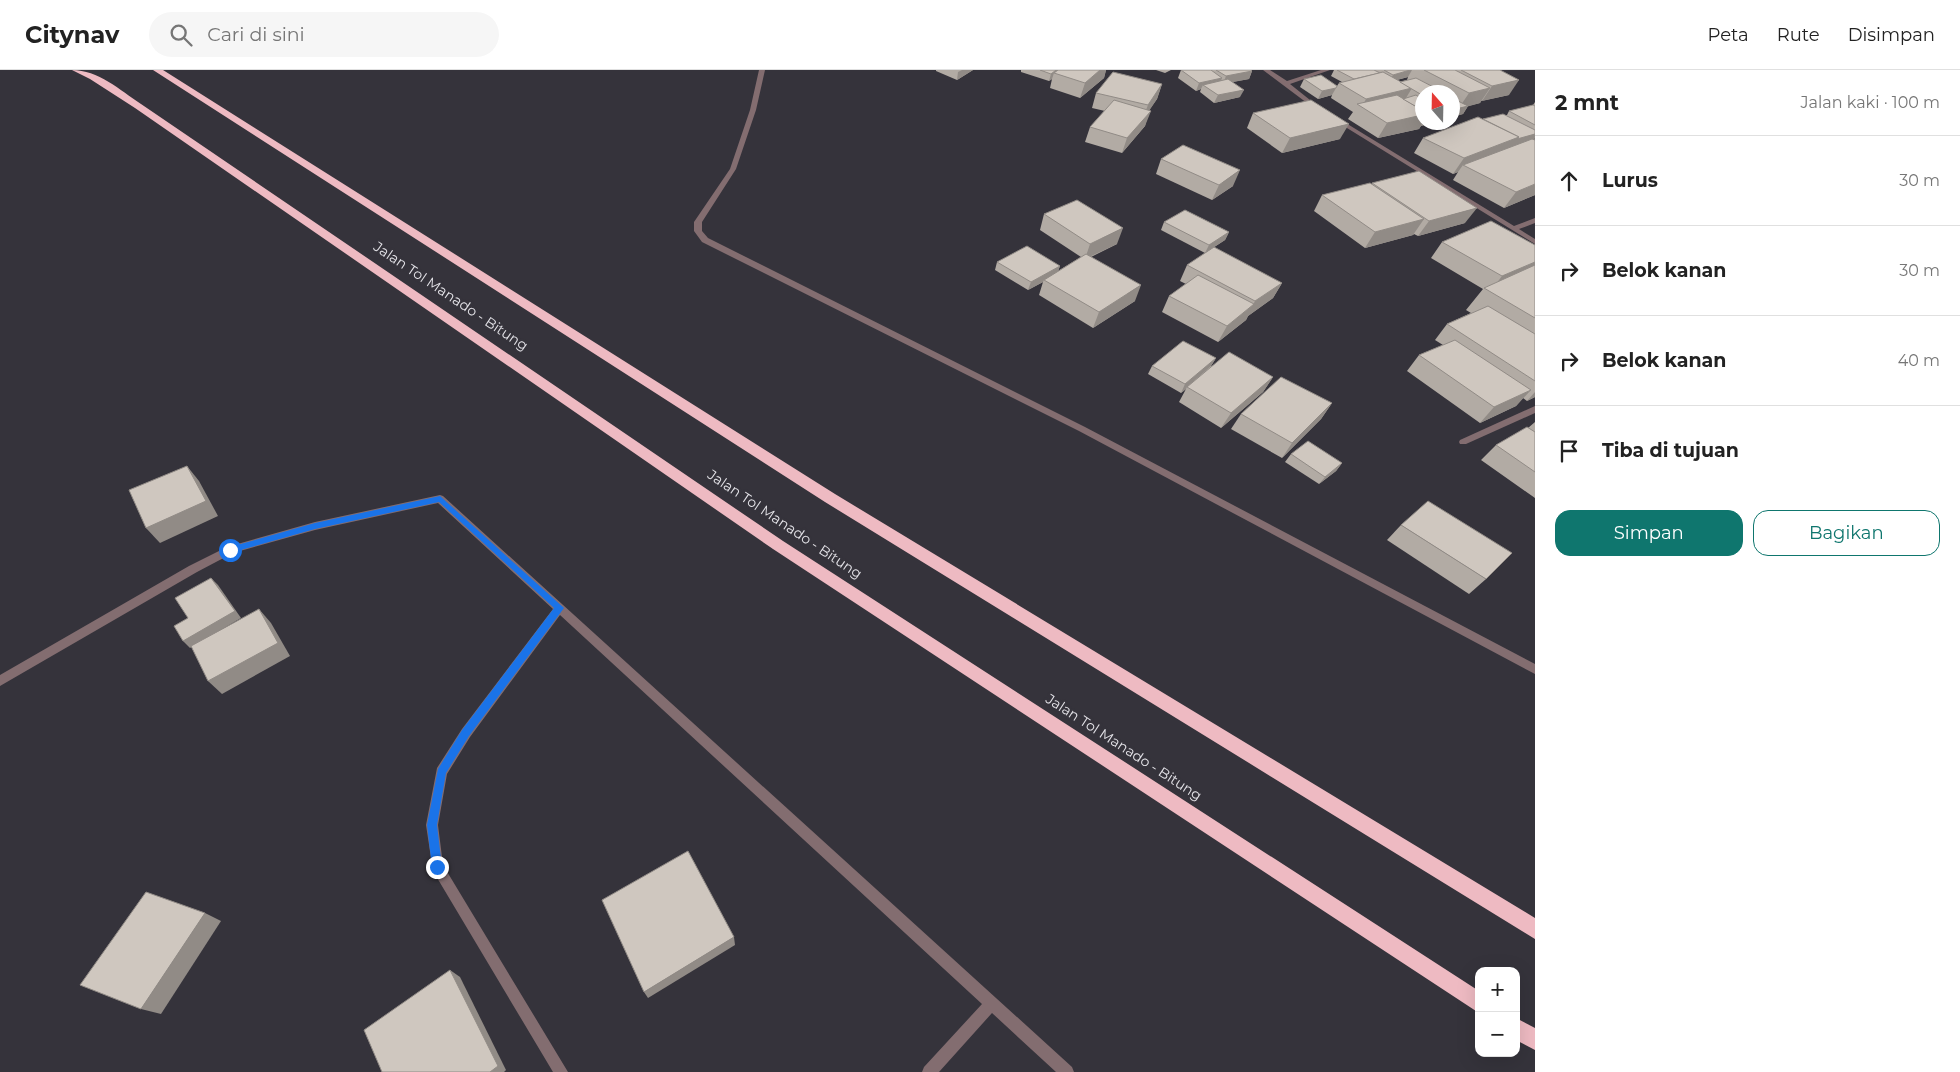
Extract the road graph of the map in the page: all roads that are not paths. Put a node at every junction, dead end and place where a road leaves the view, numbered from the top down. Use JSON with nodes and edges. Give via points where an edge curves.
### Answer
{"nodes":[{"id":1,"x":76,"y":70,"type":"edge"},
{"id":2,"x":157,"y":70,"type":"edge"},
{"id":3,"x":762,"y":70,"type":"edge"},
{"id":4,"x":1266,"y":70,"type":"edge"},
{"id":5,"x":1327,"y":70,"type":"edge"},
{"id":6,"x":1286,"y":83,"type":"junction"},
{"id":7,"x":1324,"y":112,"type":"edge"},
{"id":8,"x":1332,"y":117,"type":"edge"},
{"id":9,"x":1535,"y":220,"type":"edge"},
{"id":10,"x":1514,"y":230,"type":"junction"},
{"id":11,"x":1535,"y":242,"type":"edge"},
{"id":12,"x":1535,"y":409,"type":"edge"},
{"id":13,"x":1463,"y":442,"type":"dead end"},
{"id":14,"x":560,"y":608,"type":"junction"},
{"id":15,"x":1535,"y":669,"type":"edge"},
{"id":16,"x":0,"y":681,"type":"edge"},
{"id":17,"x":1535,"y":929,"type":"edge"},
{"id":18,"x":1475,"y":1000,"type":"edge"},
{"id":19,"x":992,"y":1003,"type":"junction"},
{"id":20,"x":1520,"y":1031,"type":"edge"},
{"id":21,"x":1535,"y":1040,"type":"edge"},
{"id":22,"x":561,"y":1072,"type":"edge"},
{"id":23,"x":929,"y":1072,"type":"edge"},
{"id":24,"x":1068,"y":1072,"type":"edge"}],
"edges":[{"from":1,"to":18,"type":"highway","name":"Jalan Tol Manado - Bitung","via":[[138,106],[778,545]]},
{"from":2,"to":17,"type":"highway","via":[[830,498]]},
{"from":3,"to":15,"type":"street","via":[[753,110],[733,169],[698,222],[698,231],[706,240],[1082,429]]},
{"from":4,"to":6,"type":"street"},
{"from":5,"to":6,"type":"street"},
{"from":6,"to":7,"type":"street"},
{"from":8,"to":10,"type":"street"},
{"from":9,"to":10,"type":"street"},
{"from":10,"to":11,"type":"street"},
{"from":12,"to":13,"type":"street"},
{"from":14,"to":16,"type":"street","via":[[440,499],[315,526],[230,550],[193,568]]},
{"from":14,"to":19,"type":"street"},
{"from":14,"to":22,"type":"street","via":[[466,733],[441,772],[432,825],[437,867]]},
{"from":19,"to":23,"type":"street"},
{"from":19,"to":24,"type":"street"},
{"from":20,"to":21,"type":"highway"}]}
